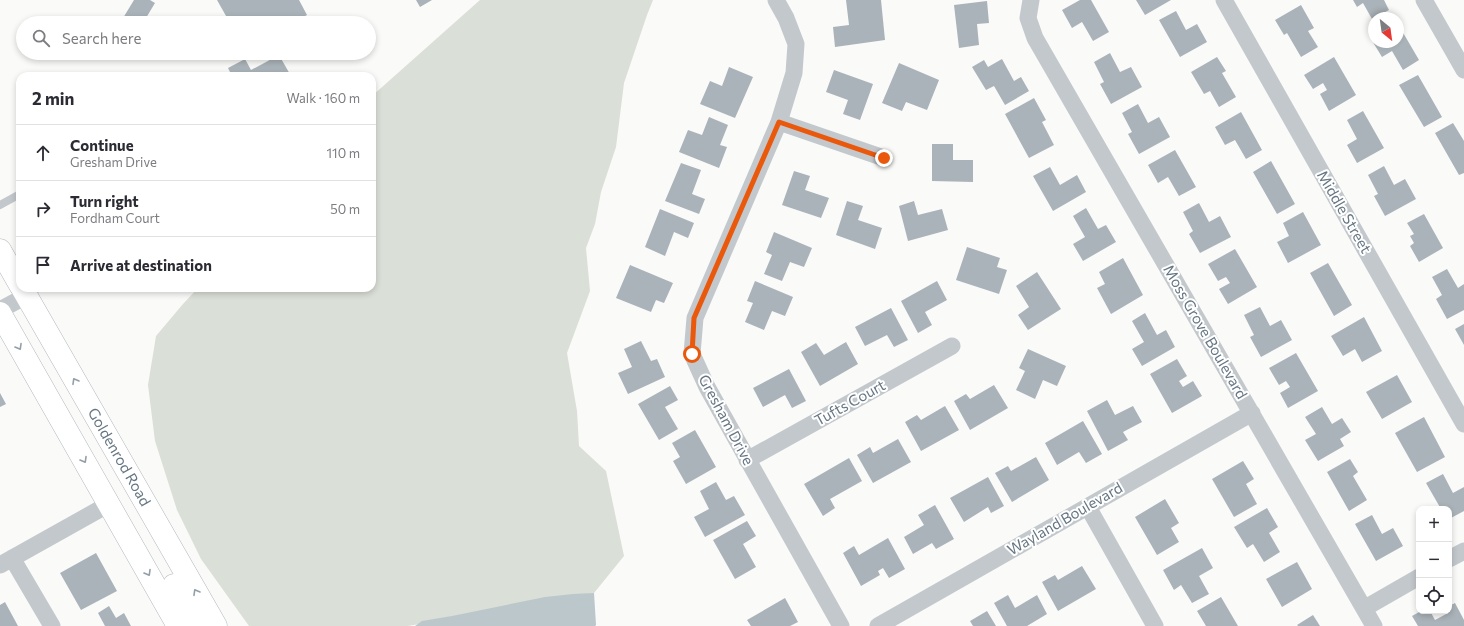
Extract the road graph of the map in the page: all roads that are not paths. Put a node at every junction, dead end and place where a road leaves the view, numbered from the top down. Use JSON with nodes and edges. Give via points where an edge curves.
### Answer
{"nodes":[{"id":1,"x":776,"y":0,"type":"edge"},
{"id":2,"x":1031,"y":0,"type":"edge"},
{"id":3,"x":1224,"y":0,"type":"edge"},
{"id":4,"x":1424,"y":0,"type":"edge"},
{"id":5,"x":1464,"y":70,"type":"edge"},
{"id":6,"x":779,"y":122,"type":"junction"},
{"id":7,"x":884,"y":158,"type":"dead end"},
{"id":8,"x":16,"y":196,"type":"edge"},
{"id":9,"x":0,"y":205,"type":"edge"},
{"id":10,"x":0,"y":250,"type":"edge"},
{"id":11,"x":16,"y":273,"type":"edge"},
{"id":12,"x":23,"y":292,"type":"edge"},
{"id":13,"x":29,"y":292,"type":"edge"},
{"id":14,"x":0,"y":310,"type":"edge"},
{"id":15,"x":0,"y":313,"type":"edge"},
{"id":16,"x":952,"y":346,"type":"dead end"},
{"id":17,"x":1252,"y":413,"type":"junction"},
{"id":18,"x":1464,"y":424,"type":"edge"},
{"id":19,"x":747,"y":460,"type":"junction"},
{"id":20,"x":110,"y":504,"type":"junction"},
{"id":21,"x":1088,"y":506,"type":"junction"},
{"id":22,"x":1464,"y":551,"type":"edge"},
{"id":23,"x":1452,"y":557,"type":"edge"},
{"id":24,"x":6,"y":562,"type":"edge"},
{"id":25,"x":1417,"y":578,"type":"edge"},
{"id":26,"x":1365,"y":608,"type":"junction"},
{"id":27,"x":52,"y":626,"type":"edge"},
{"id":28,"x":178,"y":626,"type":"edge"},
{"id":29,"x":203,"y":626,"type":"edge"},
{"id":30,"x":216,"y":626,"type":"edge"},
{"id":31,"x":841,"y":626,"type":"edge"},
{"id":32,"x":878,"y":626,"type":"edge"},
{"id":33,"x":1155,"y":626,"type":"edge"},
{"id":34,"x":1374,"y":626,"type":"edge"}],
"edges":[{"from":1,"to":6,"type":"street","name":"Gresham Drive","via":[[796,44],[794,73]]},
{"from":2,"to":17,"type":"street","name":"Moss Grove Boulevard","via":[[1028,18],[1035,38]]},
{"from":3,"to":18,"type":"street","name":"Middle Street"},
{"from":4,"to":5,"type":"street"},
{"from":6,"to":7,"type":"street"},
{"from":6,"to":19,"type":"street","name":"Gresham Drive","via":[[694,318],[692,354]]},
{"from":8,"to":9,"type":"lane"},
{"from":10,"to":11,"type":"main road","name":"Goldenrod Road"},
{"from":12,"to":14,"type":"street"},
{"from":30,"to":13,"type":"main road","name":"Goldenrod Road","one_way":true},
{"from":15,"to":20,"type":"main road","one_way":true},
{"from":16,"to":19,"type":"street","name":"Tufts Court"},
{"from":17,"to":21,"type":"street","name":"Wayland Boulevard"},
{"from":17,"to":26,"type":"street","name":"Moss Grove Boulevard"},
{"from":19,"to":31,"type":"street","name":"Gresham Drive"},
{"from":20,"to":24,"type":"street"},
{"from":20,"to":28,"type":"main road","one_way":true},
{"from":20,"to":29,"type":"main road","via":[[138,521],[195,621]]},
{"from":21,"to":32,"type":"street","name":"Wayland Boulevard"},
{"from":21,"to":33,"type":"street"},
{"from":22,"to":23,"type":"street"},
{"from":24,"to":27,"type":"street"},
{"from":25,"to":26,"type":"street"},
{"from":26,"to":34,"type":"street","name":"Moss Grove Boulevard"}]}
